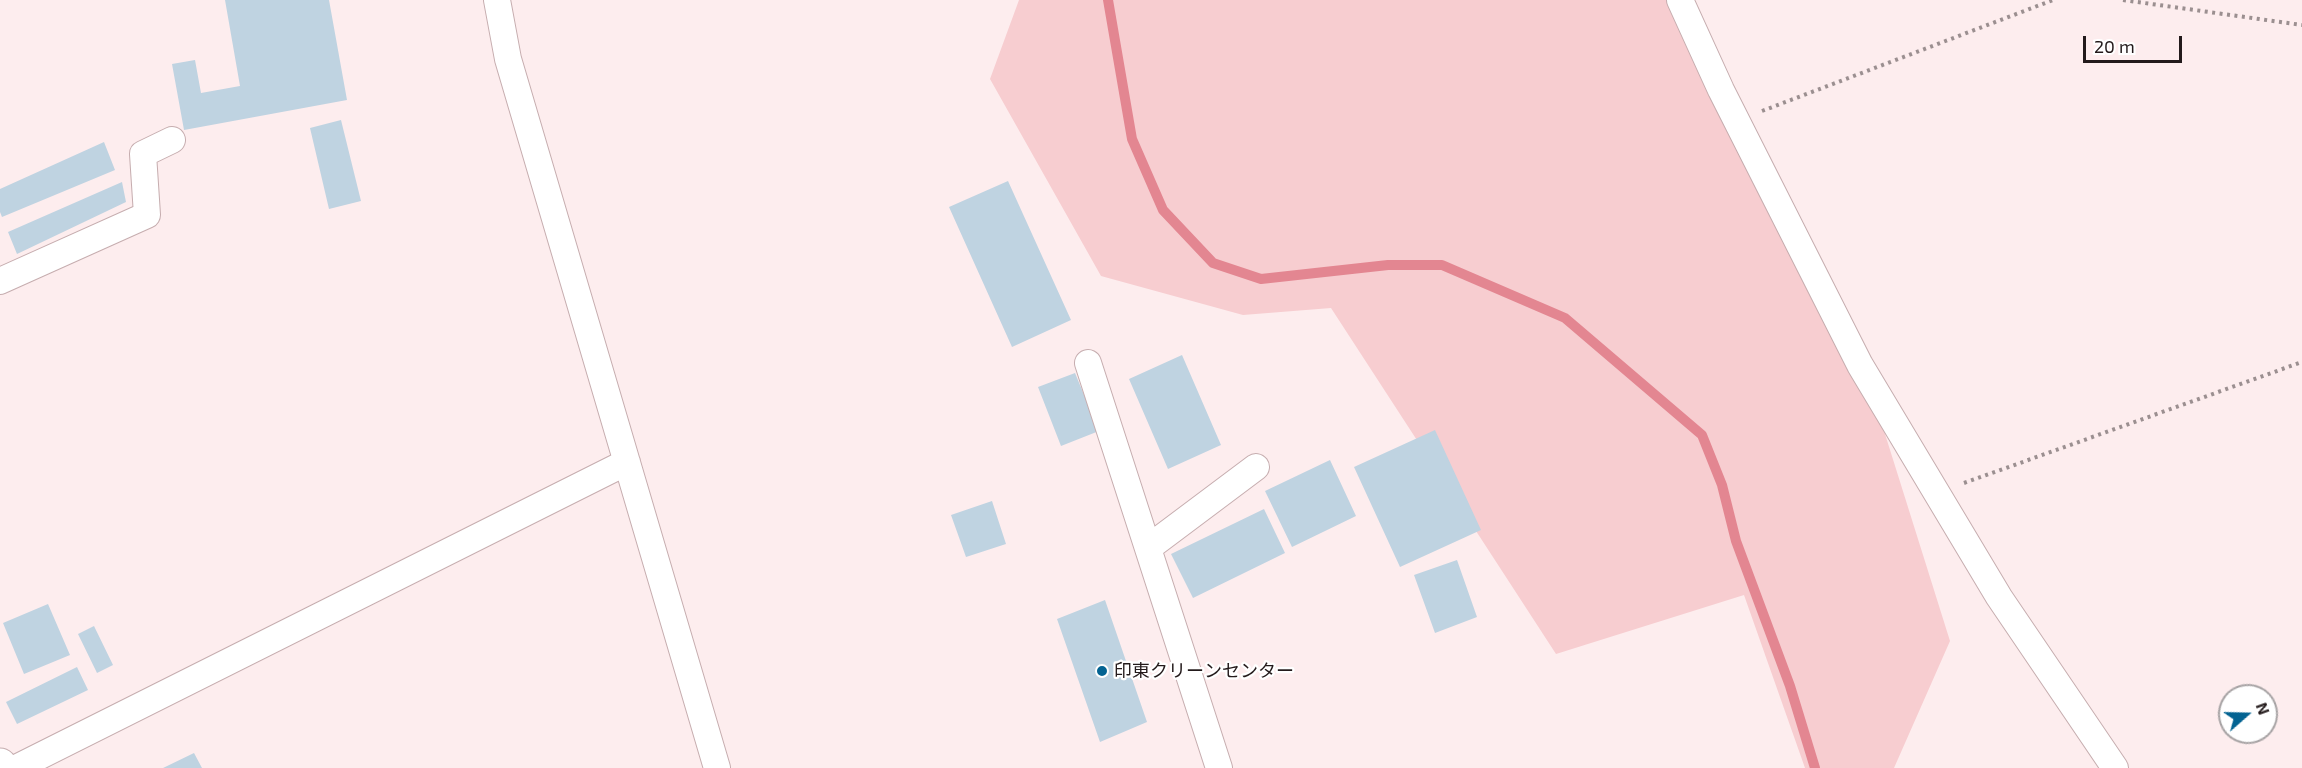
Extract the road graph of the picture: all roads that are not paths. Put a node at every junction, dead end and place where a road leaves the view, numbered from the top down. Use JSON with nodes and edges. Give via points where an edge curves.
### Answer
{"nodes":[{"id":1,"x":497,"y":0,"type":"edge"},
{"id":2,"x":1680,"y":0,"type":"edge"},
{"id":3,"x":172,"y":140,"type":"dead end"},
{"id":4,"x":0,"y":281,"type":"edge"},
{"id":5,"x":1088,"y":363,"type":"dead end"},
{"id":6,"x":627,"y":462,"type":"junction"},
{"id":7,"x":1256,"y":466,"type":"dead end"},
{"id":8,"x":1148,"y":548,"type":"junction"},
{"id":9,"x":16,"y":768,"type":"edge"},
{"id":10,"x":717,"y":768,"type":"edge"},
{"id":11,"x":1219,"y":768,"type":"edge"},
{"id":12,"x":2115,"y":768,"type":"edge"}],
"edges":[{"from":1,"to":6,"type":"street","via":[[508,60]]},
{"from":2,"to":12,"type":"street","via":[[1721,90],[1860,365],[1999,597]]},
{"from":3,"to":4,"type":"street","via":[[143,154],[147,214]]},
{"from":5,"to":8,"type":"street"},
{"from":6,"to":9,"type":"street"},
{"from":6,"to":10,"type":"street"},
{"from":7,"to":8,"type":"street"},
{"from":8,"to":11,"type":"street"}]}
